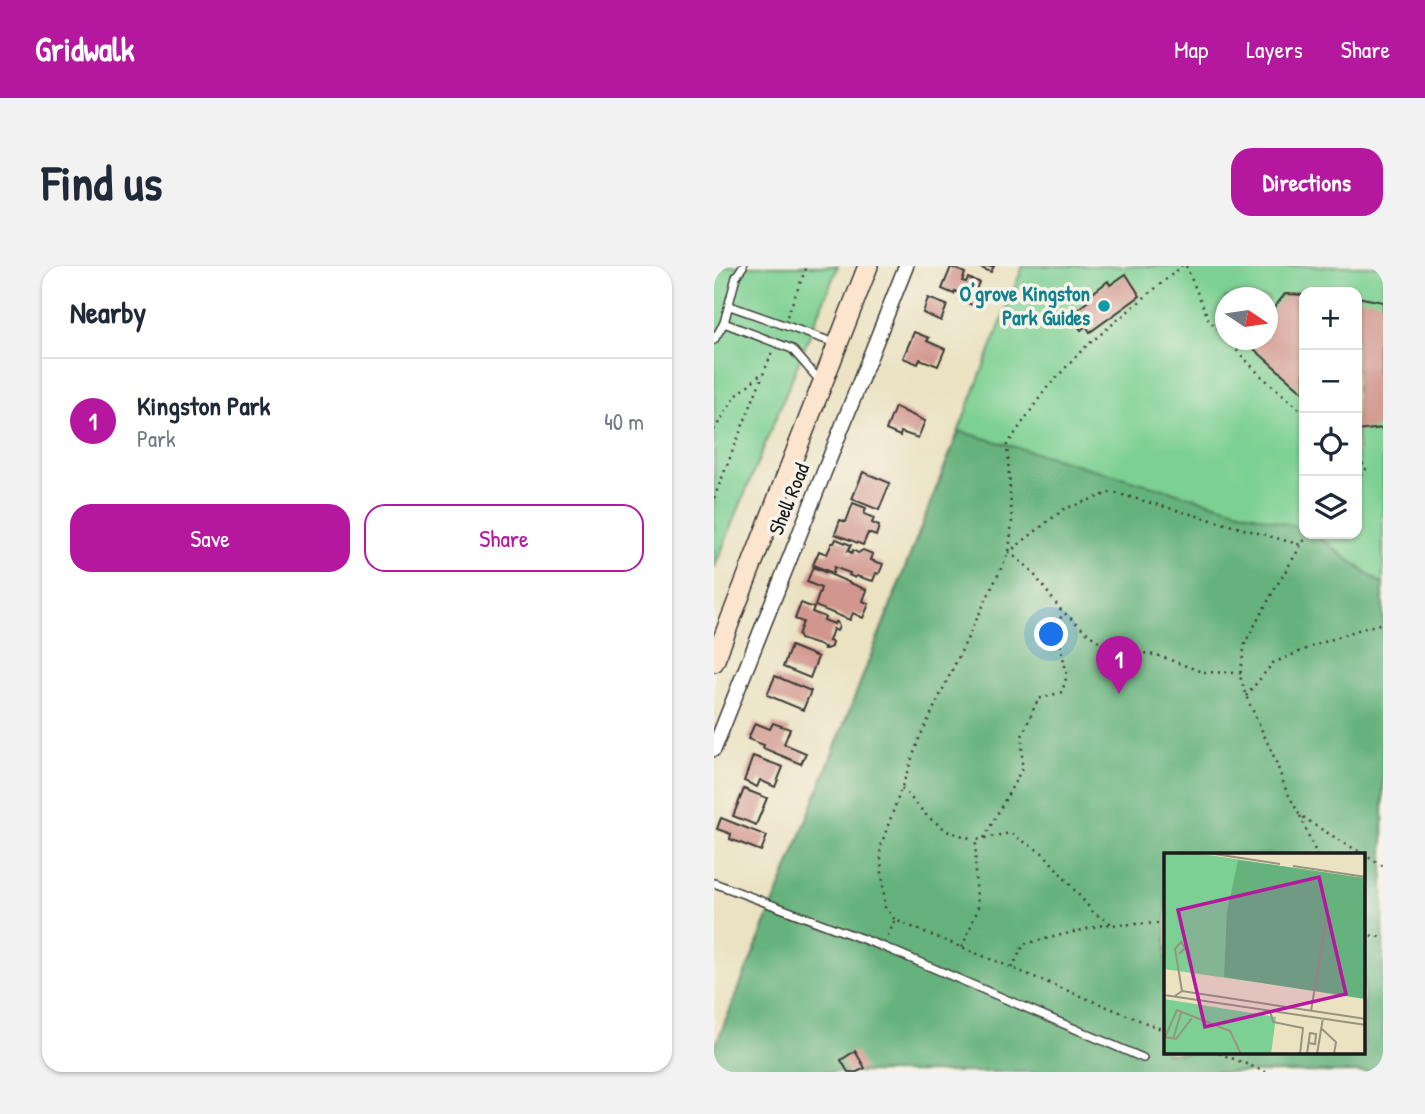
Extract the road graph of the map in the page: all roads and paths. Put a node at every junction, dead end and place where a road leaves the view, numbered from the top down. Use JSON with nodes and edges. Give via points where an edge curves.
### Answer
{"nodes":[{"id":1,"x":743,"y":266,"type":"edge"},
{"id":2,"x":807,"y":266,"type":"edge"},
{"id":3,"x":868,"y":266,"type":"edge"},
{"id":4,"x":906,"y":266,"type":"edge"},
{"id":5,"x":1184,"y":266,"type":"edge"},
{"id":6,"x":730,"y":306,"type":"junction"},
{"id":7,"x":724,"y":323,"type":"junction"},
{"id":8,"x":783,"y":325,"type":"junction"},
{"id":9,"x":1215,"y":327,"type":"edge"},
{"id":10,"x":714,"y":340,"type":"edge"},
{"id":11,"x":776,"y":342,"type":"junction"},
{"id":12,"x":837,"y":344,"type":"junction"},
{"id":13,"x":1236,"y":350,"type":"edge"},
{"id":14,"x":765,"y":369,"type":"junction"},
{"id":15,"x":821,"y":382,"type":"junction"},
{"id":16,"x":1299,"y":409,"type":"edge"},
{"id":17,"x":714,"y":430,"type":"edge"},
{"id":18,"x":714,"y":498,"type":"edge"},
{"id":19,"x":1305,"y":539,"type":"edge"},
{"id":20,"x":1301,"y":545,"type":"junction"},
{"id":21,"x":1009,"y":552,"type":"junction"},
{"id":22,"x":1061,"y":610,"type":"junction"},
{"id":23,"x":1383,"y":623,"type":"edge"},
{"id":24,"x":718,"y":639,"type":"edge"},
{"id":25,"x":714,"y":662,"type":"edge"},
{"id":26,"x":1241,"y":673,"type":"junction"},
{"id":27,"x":1246,"y":696,"type":"junction"},
{"id":28,"x":714,"y":749,"type":"edge"},
{"id":29,"x":902,"y":788,"type":"junction"},
{"id":30,"x":1299,"y":814,"type":"junction"},
{"id":31,"x":984,"y":838,"type":"junction"},
{"id":32,"x":976,"y":840,"type":"junction"},
{"id":33,"x":1316,"y":853,"type":"edge"},
{"id":34,"x":1361,"y":853,"type":"edge"},
{"id":35,"x":1366,"y":856,"type":"edge"},
{"id":36,"x":1383,"y":866,"type":"edge"},
{"id":37,"x":714,"y":883,"type":"edge"},
{"id":38,"x":895,"y":920,"type":"junction"},
{"id":39,"x":1164,"y":923,"type":"edge"},
{"id":40,"x":1113,"y":925,"type":"junction"},
{"id":41,"x":884,"y":947,"type":"junction"},
{"id":42,"x":962,"y":947,"type":"junction"},
{"id":43,"x":1012,"y":968,"type":"junction"},
{"id":44,"x":1164,"y":1030,"type":"edge"},
{"id":45,"x":1221,"y":1054,"type":"edge"},
{"id":46,"x":1143,"y":1058,"type":"dead end"},
{"id":47,"x":1266,"y":1072,"type":"edge"}],
"edges":[{"from":1,"to":6,"type":"lane"},
{"from":2,"to":8,"type":"path"},
{"from":3,"to":12,"type":"main road","name":"Shell Road"},
{"from":4,"to":28,"type":"street","name":"Shell Road"},
{"from":5,"to":9,"type":"path"},
{"from":5,"to":21,"type":"path","via":[[1083,349],[1045,390],[1007,445],[1012,521]]},
{"from":6,"to":7,"type":"lane"},
{"from":6,"to":8,"type":"lane"},
{"from":7,"to":10,"type":"lane"},
{"from":7,"to":11,"type":"lane"},
{"from":8,"to":12,"type":"lane"},
{"from":11,"to":14,"type":"path"},
{"from":11,"to":15,"type":"lane","via":[[792,349]]},
{"from":12,"to":15,"type":"main road","name":"Shell Road"},
{"from":13,"to":16,"type":"path"},
{"from":14,"to":17,"type":"path","via":[[735,397]]},
{"from":14,"to":18,"type":"path"},
{"from":15,"to":24,"type":"main road","name":"Shell Road","via":[[749,575]]},
{"from":19,"to":20,"type":"path"},
{"from":20,"to":21,"type":"path","via":[[1112,492],[1064,509]]},
{"from":20,"to":26,"type":"path","via":[[1245,643]]},
{"from":21,"to":22,"type":"path","via":[[1030,569]]},
{"from":21,"to":29,"type":"path","via":[[919,739]]},
{"from":22,"to":26,"type":"path","via":[[1096,640],[1202,672]]},
{"from":22,"to":31,"type":"path","via":[[1060,643],[1067,675],[1062,692],[1038,699],[1022,736],[1022,769]]},
{"from":23,"to":27,"type":"path","via":[[1273,663]]},
{"from":24,"to":25,"type":"main road","name":"Shell Road"},
{"from":26,"to":27,"type":"path"},
{"from":27,"to":30,"type":"path"},
{"from":29,"to":32,"type":"path","via":[[949,832]]},
{"from":29,"to":38,"type":"path","via":[[880,848],[885,908]]},
{"from":30,"to":33,"type":"path"},
{"from":30,"to":34,"type":"path"},
{"from":31,"to":32,"type":"path"},
{"from":31,"to":40,"type":"path","via":[[1010,833],[1044,854],[1094,914]]},
{"from":32,"to":42,"type":"path","via":[[978,909]]},
{"from":35,"to":36,"type":"path"},
{"from":37,"to":41,"type":"lane"},
{"from":38,"to":41,"type":"path"},
{"from":38,"to":42,"type":"path"},
{"from":39,"to":40,"type":"path"},
{"from":40,"to":43,"type":"path","via":[[1024,944]]},
{"from":41,"to":46,"type":"lane"},
{"from":42,"to":43,"type":"path"},
{"from":43,"to":44,"type":"path"},
{"from":45,"to":47,"type":"path"}]}
